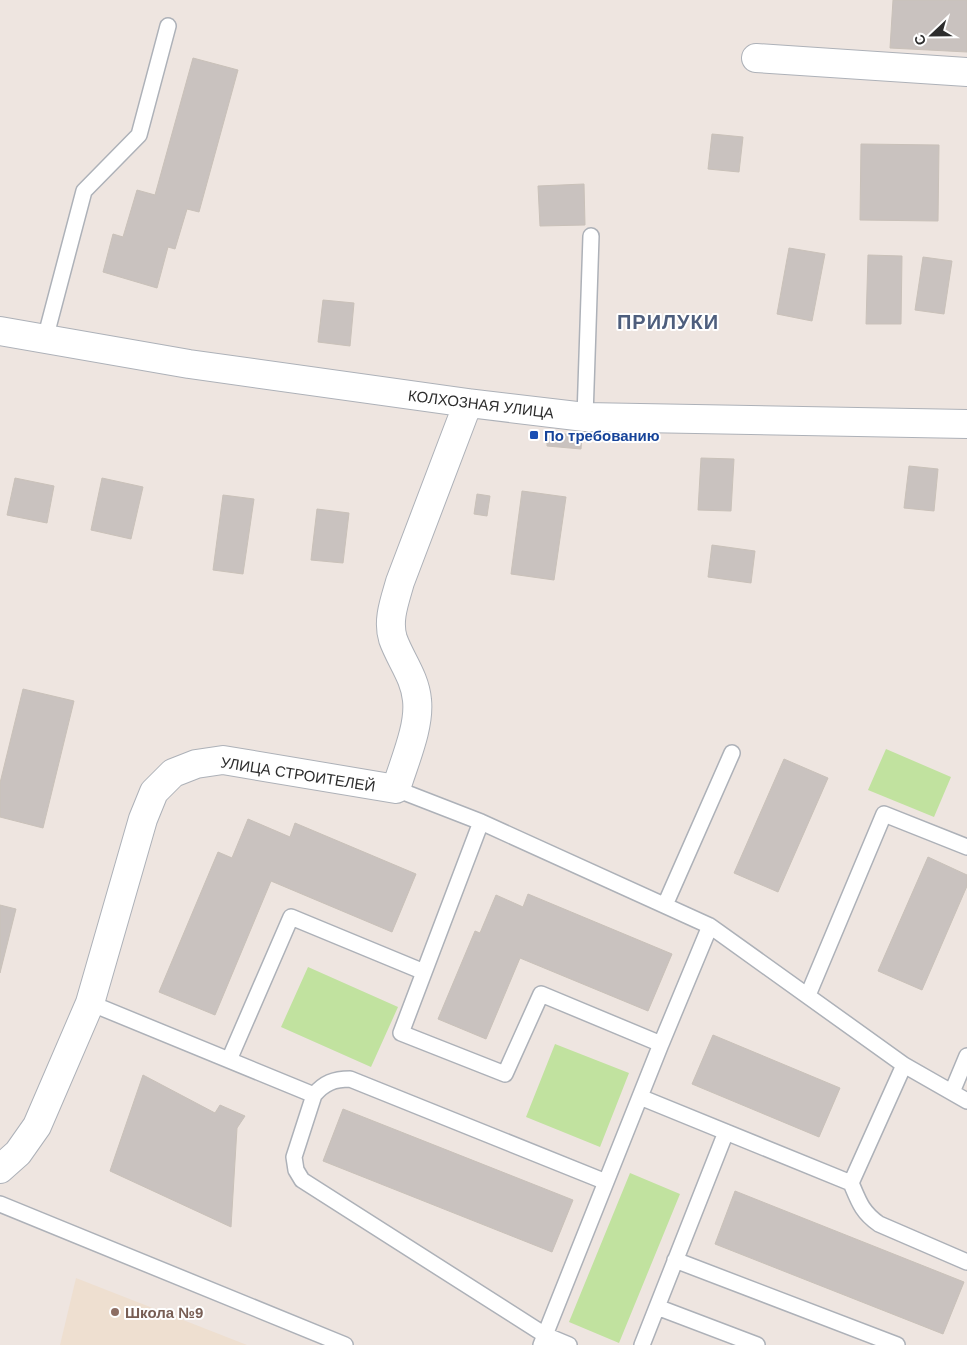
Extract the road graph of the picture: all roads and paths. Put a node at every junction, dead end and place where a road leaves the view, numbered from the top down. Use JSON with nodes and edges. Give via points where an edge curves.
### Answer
{"nodes":[{"id":1,"x":168,"y":26,"type":"dead end"},
{"id":2,"x":756,"y":58,"type":"dead end"},
{"id":3,"x":967,"y":72,"type":"edge"},
{"id":4,"x":591,"y":236,"type":"dead end"},
{"id":5,"x":0,"y":331,"type":"edge"},
{"id":6,"x":45,"y":339,"type":"junction"},
{"id":7,"x":468,"y":403,"type":"junction"},
{"id":8,"x":585,"y":417,"type":"junction"},
{"id":9,"x":967,"y":424,"type":"edge"},
{"id":10,"x":732,"y":753,"type":"dead end"},
{"id":11,"x":396,"y":789,"type":"junction"},
{"id":12,"x":481,"y":822,"type":"junction"},
{"id":13,"x":967,"y":847,"type":"edge"},
{"id":14,"x":665,"y":905,"type":"junction"},
{"id":15,"x":710,"y":926,"type":"junction"},
{"id":16,"x":424,"y":972,"type":"junction"},
{"id":17,"x":808,"y":995,"type":"junction"},
{"id":18,"x":90,"y":1003,"type":"junction"},
{"id":19,"x":661,"y":1044,"type":"junction"},
{"id":20,"x":967,"y":1056,"type":"edge"},
{"id":21,"x":229,"y":1060,"type":"junction"},
{"id":22,"x":904,"y":1064,"type":"junction"},
{"id":23,"x":952,"y":1092,"type":"junction"},
{"id":24,"x":314,"y":1095,"type":"junction"},
{"id":25,"x":640,"y":1097,"type":"junction"},
{"id":26,"x":967,"y":1101,"type":"edge"},
{"id":27,"x":726,"y":1132,"type":"junction"},
{"id":28,"x":0,"y":1169,"type":"edge"},
{"id":29,"x":606,"y":1182,"type":"junction"},
{"id":30,"x":851,"y":1183,"type":"junction"},
{"id":31,"x":0,"y":1204,"type":"edge"},
{"id":32,"x":675,"y":1260,"type":"junction"},
{"id":33,"x":967,"y":1262,"type":"edge"},
{"id":34,"x":657,"y":1307,"type":"junction"},
{"id":35,"x":543,"y":1340,"type":"edge"},
{"id":36,"x":345,"y":1345,"type":"edge"},
{"id":37,"x":569,"y":1345,"type":"edge"},
{"id":38,"x":642,"y":1345,"type":"edge"},
{"id":39,"x":757,"y":1345,"type":"edge"},
{"id":40,"x":897,"y":1345,"type":"edge"}],
"edges":[{"from":1,"to":6,"type":"lane","via":[[139,135],[84,192]]},
{"from":2,"to":3,"type":"street"},
{"from":4,"to":8,"type":"lane"},
{"from":5,"to":6,"type":"street","name":"КОЛХОЗНАЯ УЛИЦА"},
{"from":6,"to":7,"type":"street","name":"КОЛХОЗНАЯ УЛИЦА","via":[[189,364]]},
{"from":7,"to":8,"type":"street","name":"КОЛХОЗНАЯ УЛИЦА"},
{"from":7,"to":11,"type":"street","name":"УЛИЦА СТРОИТЕЛЕЙ","via":[[392,609],[393,638],[412,678],[417,698],[417,718]]},
{"from":8,"to":9,"type":"street","name":"КОЛХОЗНАЯ УЛИЦА"},
{"from":10,"to":14,"type":"lane"},
{"from":11,"to":12,"type":"lane"},
{"from":11,"to":18,"type":"street","name":"УЛИЦА СТРОИТЕЛЕЙ","via":[[223,760],[196,764],[173,773],[154,792],[143,819]]},
{"from":12,"to":14,"type":"lane"},
{"from":12,"to":16,"type":"lane"},
{"from":13,"to":17,"type":"lane","via":[[884,814]]},
{"from":14,"to":15,"type":"lane"},
{"from":15,"to":17,"type":"lane"},
{"from":15,"to":19,"type":"lane"},
{"from":16,"to":19,"type":"lane","via":[[401,1033],[504,1074],[541,994]]},
{"from":16,"to":21,"type":"lane","via":[[291,917]]},
{"from":17,"to":22,"type":"lane"},
{"from":18,"to":21,"type":"lane"},
{"from":18,"to":28,"type":"street","name":"УЛИЦА СТРОИТЕЛЕЙ","via":[[36,1126],[18,1153]]},
{"from":19,"to":25,"type":"lane"},
{"from":20,"to":23,"type":"lane"},
{"from":21,"to":24,"type":"lane"},
{"from":22,"to":23,"type":"lane"},
{"from":22,"to":30,"type":"lane"},
{"from":23,"to":26,"type":"lane"},
{"from":24,"to":29,"type":"lane","via":[[328,1083],[350,1079]]},
{"from":24,"to":35,"type":"lane","via":[[294,1157],[302,1180]]},
{"from":25,"to":27,"type":"lane"},
{"from":25,"to":29,"type":"lane"},
{"from":27,"to":30,"type":"lane"},
{"from":27,"to":32,"type":"lane"},
{"from":29,"to":35,"type":"lane"},
{"from":30,"to":33,"type":"lane","via":[[868,1217]]},
{"from":31,"to":36,"type":"lane"},
{"from":32,"to":34,"type":"lane"},
{"from":32,"to":40,"type":"lane"},
{"from":34,"to":38,"type":"lane"},
{"from":34,"to":39,"type":"lane"},
{"from":35,"to":37,"type":"lane"}]}
